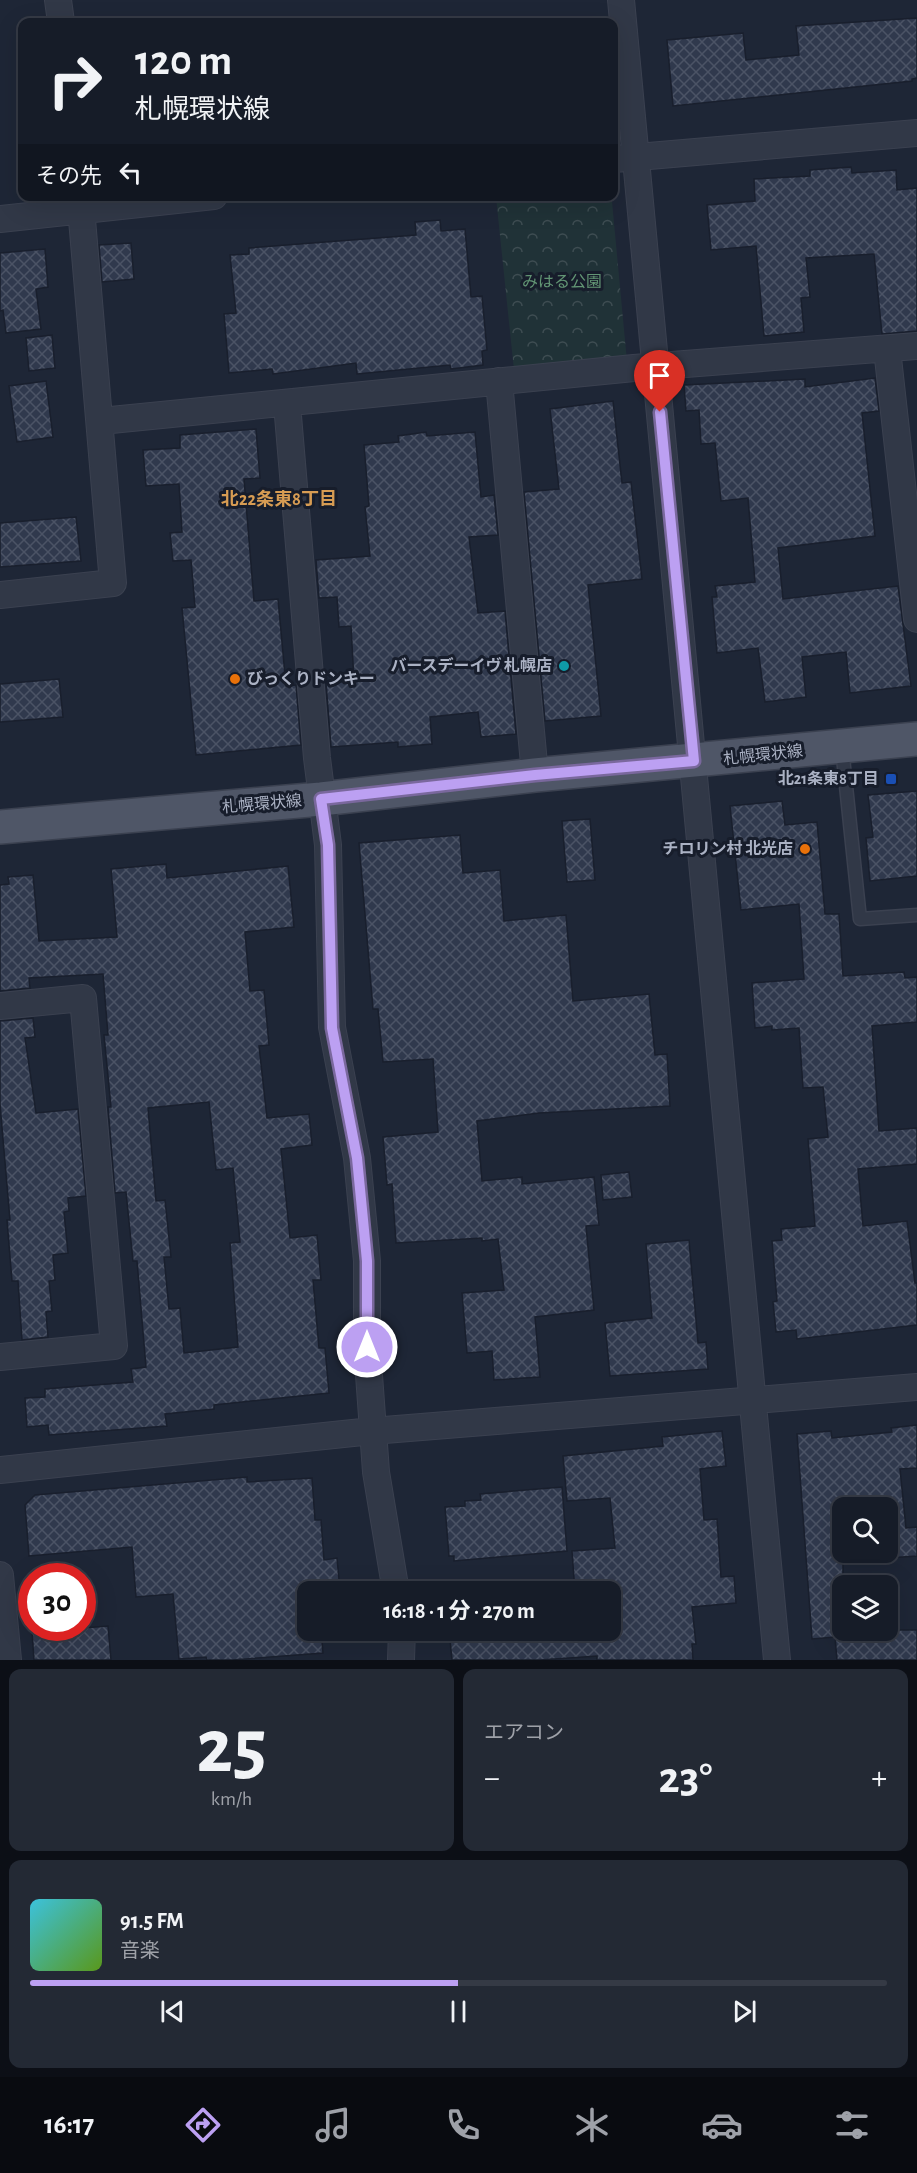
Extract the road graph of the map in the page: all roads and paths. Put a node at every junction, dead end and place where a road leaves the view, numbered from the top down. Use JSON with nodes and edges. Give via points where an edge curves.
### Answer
{"nodes":[{"id":1,"x":59,"y":0,"type":"edge"},
{"id":2,"x":621,"y":0,"type":"edge"},
{"id":3,"x":61,"y":18,"type":"edge"},
{"id":4,"x":917,"y":133,"type":"edge"},
{"id":5,"x":624,"y":158,"type":"edge"},
{"id":6,"x":118,"y":201,"type":"edge"},
{"id":7,"x":80,"y":203,"type":"edge"},
{"id":8,"x":0,"y":219,"type":"edge"},
{"id":9,"x":917,"y":346,"type":"edge"},
{"id":10,"x":887,"y":349,"type":"junction"},
{"id":11,"x":656,"y":366,"type":"junction"},
{"id":12,"x":499,"y":381,"type":"junction"},
{"id":13,"x":287,"y":404,"type":"junction"},
{"id":14,"x":101,"y":421,"type":"junction"},
{"id":15,"x":0,"y":595,"type":"edge"},
{"id":16,"x":917,"y":619,"type":"edge"},
{"id":17,"x":917,"y":739,"type":"edge"},
{"id":18,"x":842,"y":747,"type":"junction"},
{"id":19,"x":694,"y":761,"type":"junction"},
{"id":20,"x":535,"y":775,"type":"junction"},
{"id":21,"x":321,"y":799,"type":"junction"},
{"id":22,"x":0,"y":827,"type":"edge"},
{"id":23,"x":917,"y":915,"type":"edge"},
{"id":24,"x":0,"y":1006,"type":"edge"},
{"id":25,"x":0,"y":1357,"type":"edge"},
{"id":26,"x":917,"y":1387,"type":"edge"},
{"id":27,"x":751,"y":1401,"type":"junction"},
{"id":28,"x":372,"y":1431,"type":"junction"},
{"id":29,"x":0,"y":1470,"type":"edge"},
{"id":30,"x":0,"y":1575,"type":"edge"},
{"id":31,"x":394,"y":1581,"type":"edge"},
{"id":32,"x":402,"y":1641,"type":"edge"},
{"id":33,"x":8,"y":1660,"type":"edge"},
{"id":34,"x":401,"y":1660,"type":"edge"},
{"id":35,"x":777,"y":1660,"type":"edge"}],
"edges":[{"from":1,"to":3,"type":"street"},
{"from":2,"to":5,"type":"street"},
{"from":4,"to":5,"type":"street"},
{"from":5,"to":11,"type":"street"},
{"from":6,"to":7,"type":"street"},
{"from":7,"to":8,"type":"street"},
{"from":7,"to":14,"type":"street"},
{"from":9,"to":10,"type":"street"},
{"from":10,"to":11,"type":"street"},
{"from":10,"to":16,"type":"street"},
{"from":11,"to":12,"type":"street"},
{"from":11,"to":19,"type":"street"},
{"from":12,"to":13,"type":"street"},
{"from":12,"to":20,"type":"street"},
{"from":13,"to":14,"type":"street"},
{"from":13,"to":21,"type":"street"},
{"from":14,"to":15,"type":"street","via":[[113,583]]},
{"from":17,"to":18,"type":"main road","name":"札幌環状線"},
{"from":18,"to":19,"type":"main road","name":"札幌環状線"},
{"from":18,"to":23,"type":"lane","via":[[860,919]]},
{"from":19,"to":20,"type":"main road","name":"札幌環状線"},
{"from":19,"to":27,"type":"street"},
{"from":20,"to":21,"type":"main road","name":"札幌環状線"},
{"from":21,"to":22,"type":"main road","name":"札幌環状線"},
{"from":21,"to":28,"type":"street","via":[[328,845],[332,1028],[357,1158],[367,1261]]},
{"from":24,"to":25,"type":"street","via":[[83,998],[114,1346]]},
{"from":26,"to":27,"type":"street"},
{"from":27,"to":28,"type":"street"},
{"from":27,"to":35,"type":"street"},
{"from":28,"to":29,"type":"street"},
{"from":28,"to":31,"type":"street"},
{"from":30,"to":33,"type":"street"},
{"from":32,"to":34,"type":"street"}]}
